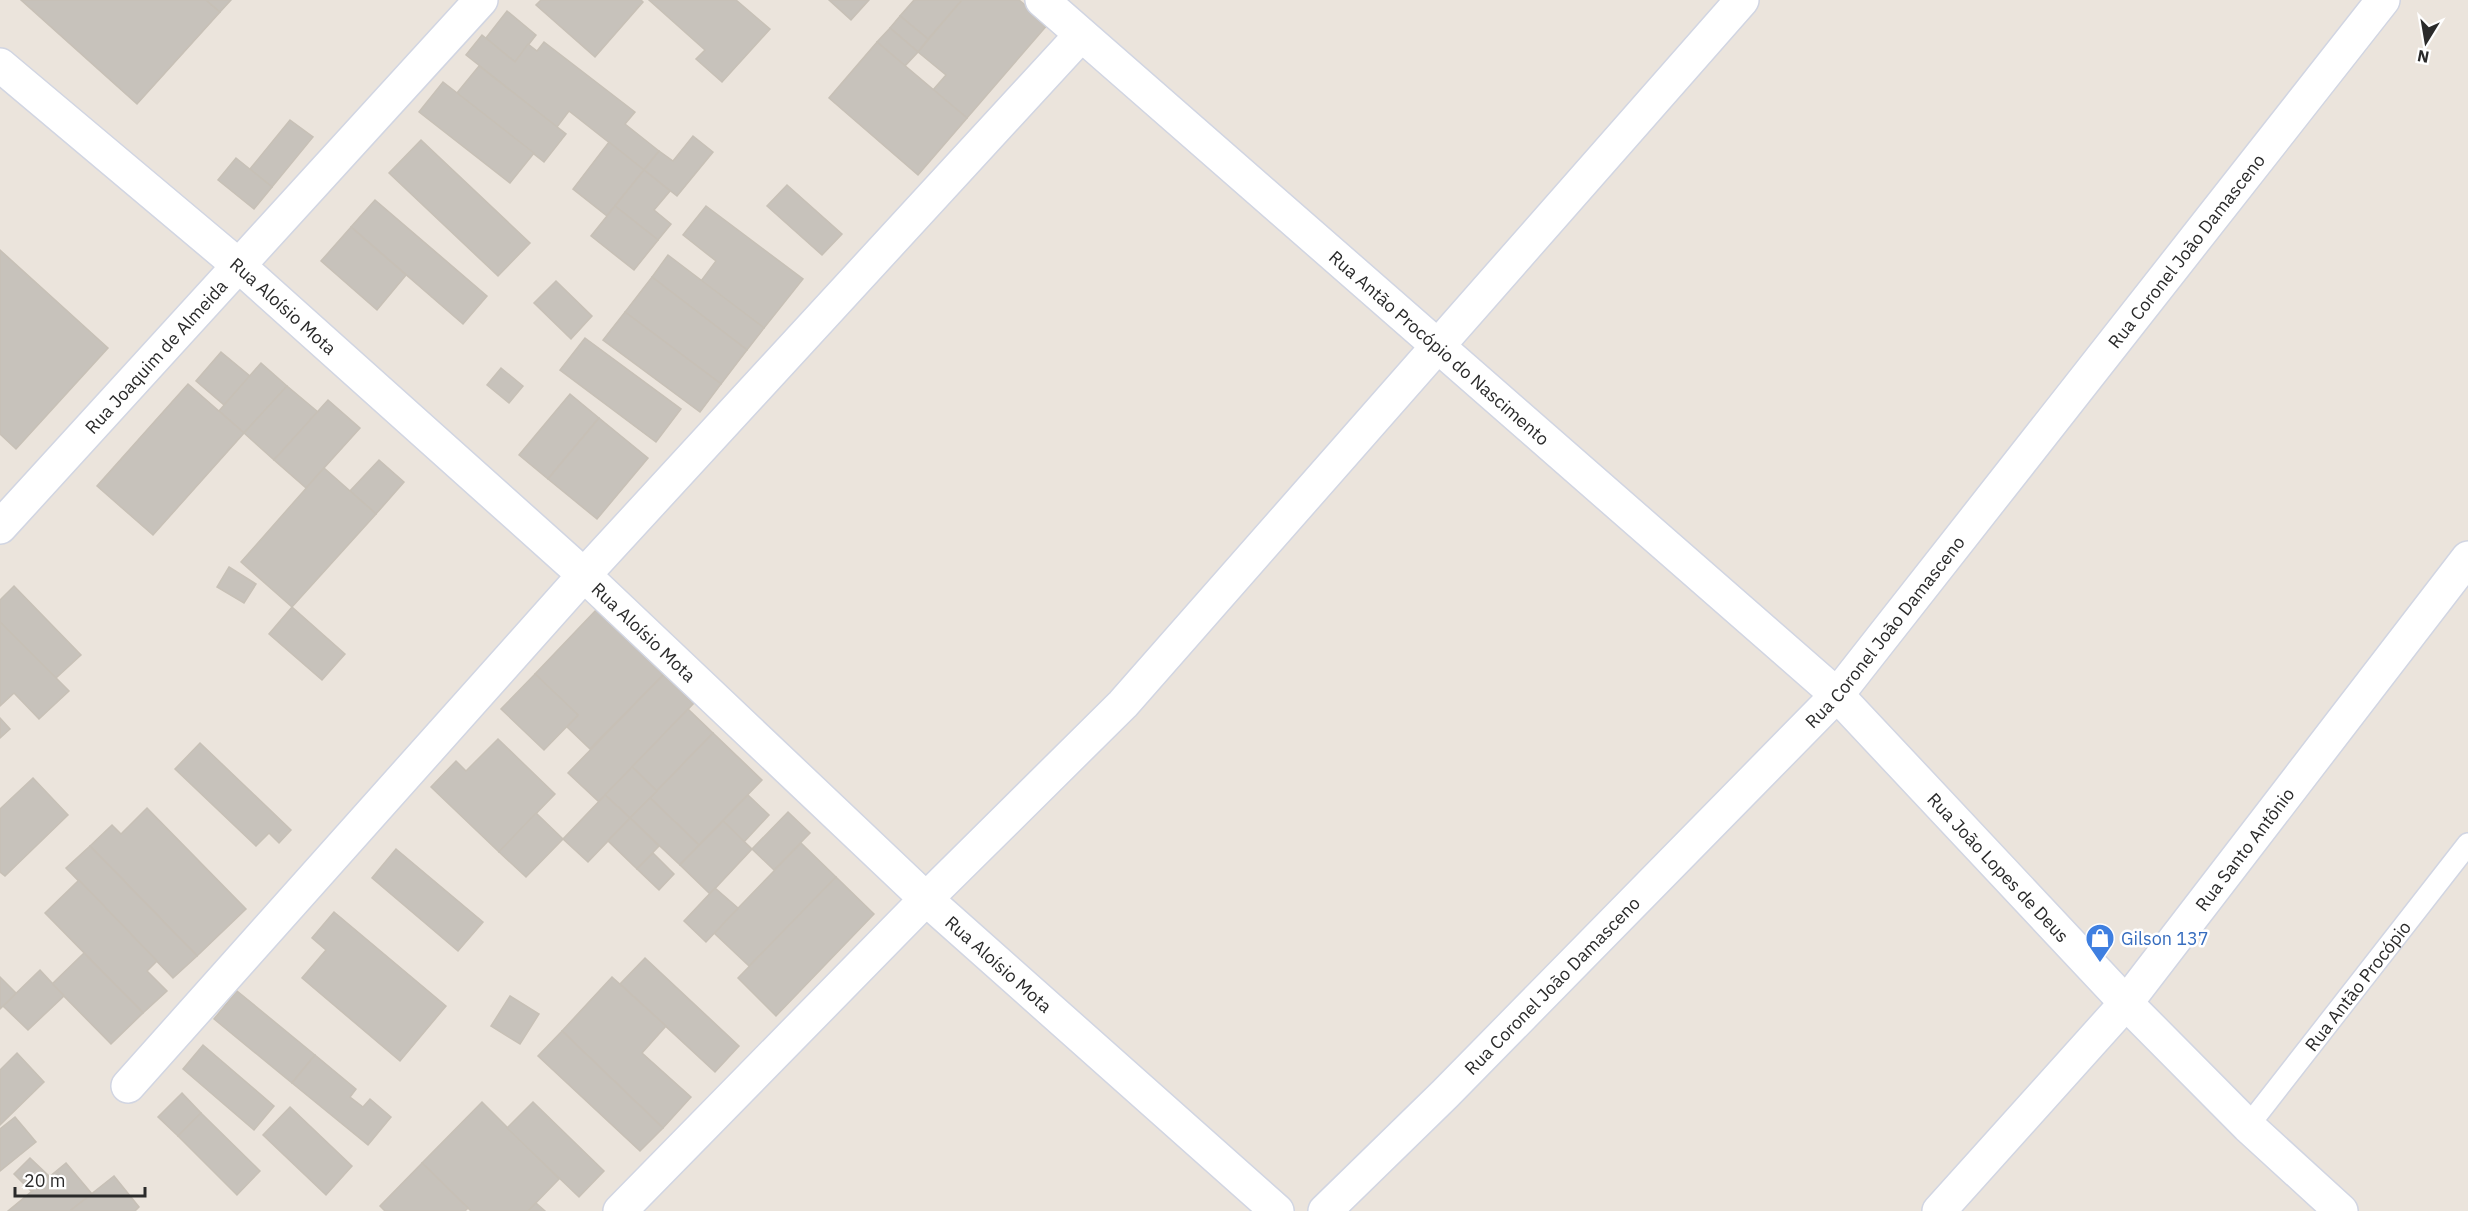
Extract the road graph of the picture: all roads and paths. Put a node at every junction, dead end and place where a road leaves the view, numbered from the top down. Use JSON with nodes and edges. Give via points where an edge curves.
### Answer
{"nodes":[{"id":1,"x":481,"y":0,"type":"edge"},
{"id":2,"x":1042,"y":0,"type":"edge"},
{"id":3,"x":1742,"y":0,"type":"edge"},
{"id":4,"x":2383,"y":0,"type":"edge"},
{"id":5,"x":1081,"y":35,"type":"junction"},
{"id":6,"x":0,"y":65,"type":"edge"},
{"id":7,"x":238,"y":265,"type":"junction"},
{"id":8,"x":1438,"y":345,"type":"junction"},
{"id":9,"x":0,"y":527,"type":"edge"},
{"id":10,"x":2468,"y":558,"type":"edge"},
{"id":11,"x":584,"y":575,"type":"junction"},
{"id":12,"x":1837,"y":695,"type":"junction"},
{"id":13,"x":2468,"y":844,"type":"edge"},
{"id":14,"x":926,"y":899,"type":"junction"},
{"id":15,"x":2126,"y":1003,"type":"junction"},
{"id":16,"x":128,"y":1086,"type":"dead end"},
{"id":17,"x":2248,"y":1126,"type":"junction"},
{"id":18,"x":620,"y":1211,"type":"edge"},
{"id":19,"x":1277,"y":1211,"type":"edge"},
{"id":20,"x":1324,"y":1211,"type":"edge"},
{"id":21,"x":1939,"y":1211,"type":"edge"},
{"id":22,"x":2341,"y":1211,"type":"edge"}],
"edges":[{"from":1,"to":7,"type":"street","name":"Rua Joaquim de Almeida"},
{"from":2,"to":5,"type":"street","name":"Rua Antão Procópio do Nascimento"},
{"from":3,"to":8,"type":"street"},
{"from":4,"to":12,"type":"street","name":"Rua Coronel João Damasceno"},
{"from":5,"to":8,"type":"street","name":"Rua Antão Procópio do Nascimento"},
{"from":5,"to":11,"type":"street"},
{"from":6,"to":7,"type":"street","name":"Rua Aloísio Mota"},
{"from":7,"to":9,"type":"street","name":"Rua Joaquim de Almeida"},
{"from":7,"to":11,"type":"street","name":"Rua Aloísio Mota"},
{"from":8,"to":12,"type":"street","name":"Rua Antão Procópio do Nascimento"},
{"from":8,"to":14,"type":"street","via":[[1123,704]]},
{"from":10,"to":15,"type":"street","name":"Rua Santo Antônio"},
{"from":11,"to":14,"type":"street","name":"Rua Aloísio Mota"},
{"from":11,"to":16,"type":"street"},
{"from":12,"to":15,"type":"street","name":"Rua João Lopes de Deus"},
{"from":12,"to":20,"type":"street","name":"Rua Coronel João Damasceno"},
{"from":13,"to":17,"type":"lane","name":"Rua Antão Procópio"},
{"from":14,"to":18,"type":"street"},
{"from":14,"to":19,"type":"street","name":"Rua Aloísio Mota"},
{"from":15,"to":17,"type":"street","name":"Rua João Lopes de Deus"},
{"from":15,"to":21,"type":"street","name":"Rua Santo Antônio"},
{"from":17,"to":22,"type":"street","name":"Rua João Lopes de Deus"}]}
